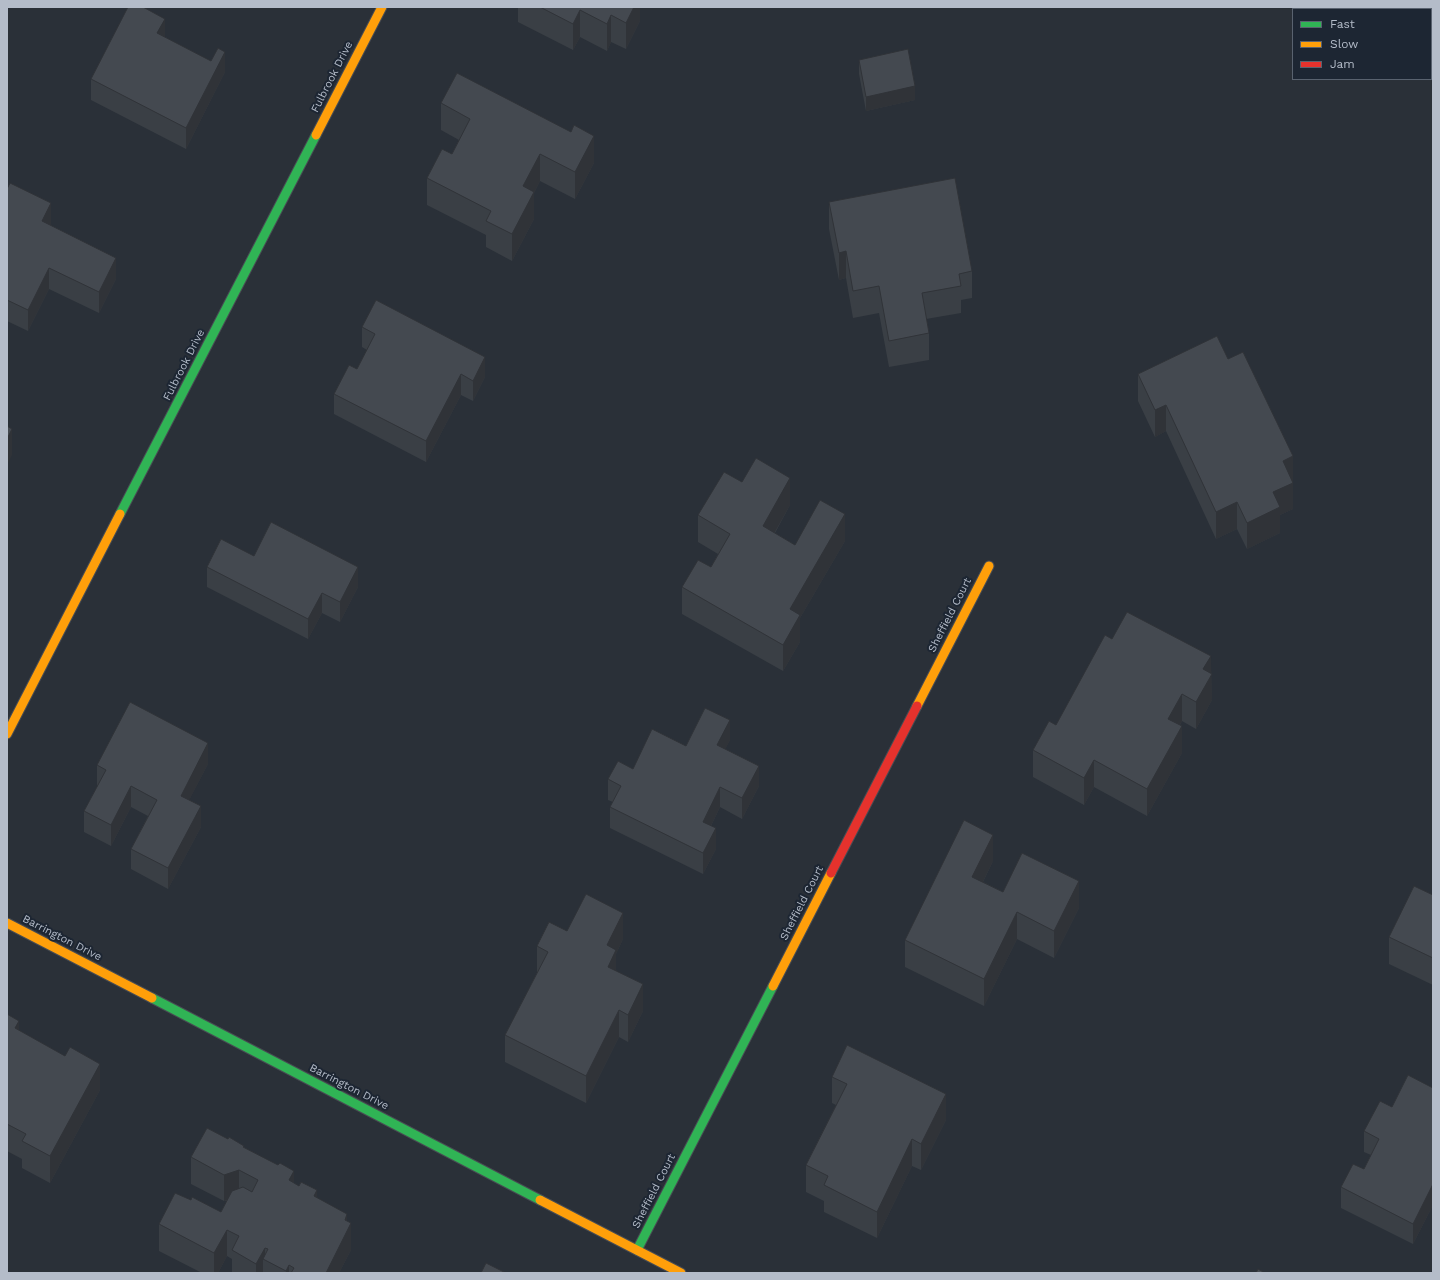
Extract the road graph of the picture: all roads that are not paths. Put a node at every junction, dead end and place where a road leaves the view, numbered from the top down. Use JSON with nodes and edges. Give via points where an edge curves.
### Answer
{"nodes":[{"id":1,"x":382,"y":7,"type":"edge"},
{"id":2,"x":989,"y":566,"type":"dead end"},
{"id":3,"x":7,"y":734,"type":"edge"},
{"id":4,"x":7,"y":923,"type":"edge"},
{"id":5,"x":637,"y":1250,"type":"junction"},
{"id":6,"x":681,"y":1273,"type":"edge"}],
"edges":[{"from":1,"to":3,"type":"street","name":"Fulbrook Drive"},
{"from":2,"to":5,"type":"street","name":"Sheffield Court"},
{"from":4,"to":5,"type":"street","name":"Barrington Drive"},
{"from":5,"to":6,"type":"street","name":"Barrington Drive"}]}
